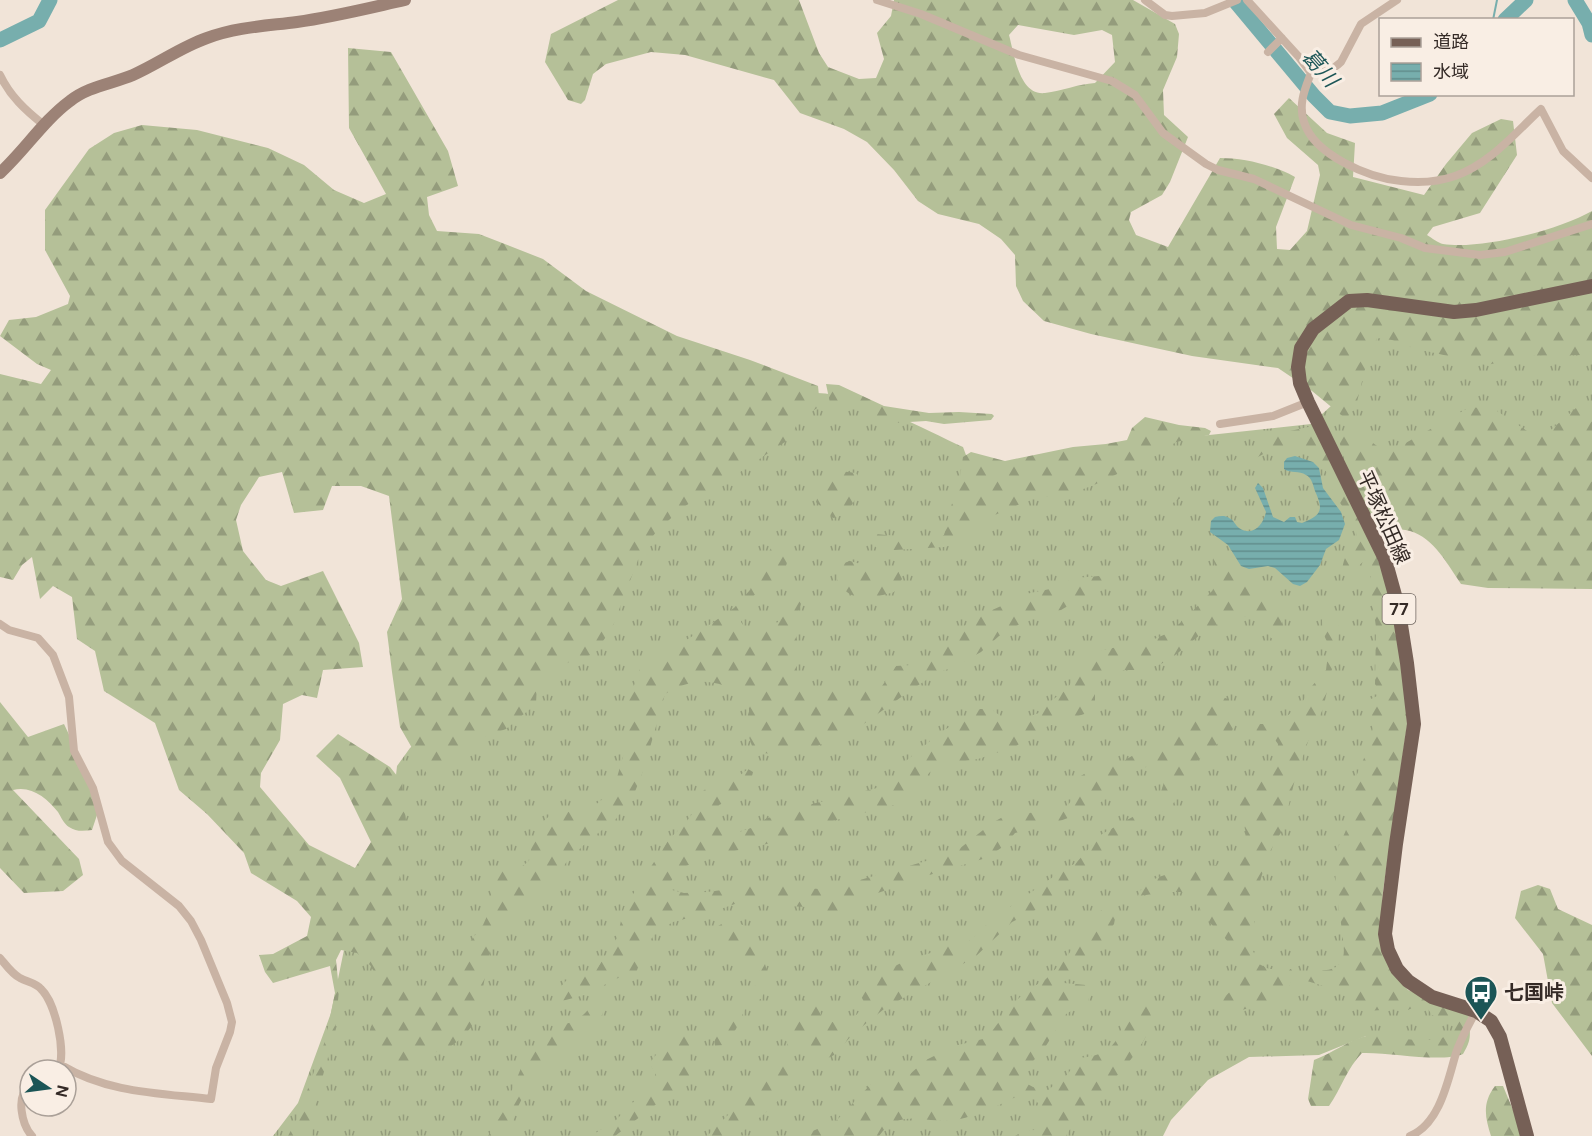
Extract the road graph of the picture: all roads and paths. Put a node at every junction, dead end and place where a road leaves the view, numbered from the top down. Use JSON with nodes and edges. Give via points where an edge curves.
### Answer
{"nodes":[{"id":1,"x":405,"y":0,"type":"edge"},
{"id":2,"x":877,"y":0,"type":"edge"},
{"id":3,"x":1145,"y":0,"type":"edge"},
{"id":4,"x":1237,"y":0,"type":"edge"},
{"id":5,"x":1247,"y":0,"type":"edge"},
{"id":6,"x":1397,"y":0,"type":"edge"},
{"id":7,"x":1281,"y":38,"type":"junction"},
{"id":8,"x":1268,"y":52,"type":"dead end"},
{"id":9,"x":0,"y":75,"type":"edge"},
{"id":10,"x":1310,"y":76,"type":"junction"},
{"id":11,"x":44,"y":125,"type":"junction"},
{"id":12,"x":0,"y":173,"type":"edge"},
{"id":13,"x":1592,"y":178,"type":"edge"},
{"id":14,"x":1592,"y":224,"type":"edge"},
{"id":15,"x":1592,"y":286,"type":"edge"},
{"id":16,"x":1308,"y":402,"type":"junction"},
{"id":17,"x":1220,"y":424,"type":"dead end"},
{"id":18,"x":0,"y":624,"type":"edge"},
{"id":19,"x":0,"y":958,"type":"edge"},
{"id":20,"x":1476,"y":1011,"type":"junction"},
{"id":21,"x":60,"y":1058,"type":"edge"},
{"id":22,"x":78,"y":1075,"type":"edge"},
{"id":23,"x":24,"y":1118,"type":"edge"},
{"id":24,"x":32,"y":1136,"type":"edge"},
{"id":25,"x":1410,"y":1136,"type":"edge"},
{"id":26,"x":1527,"y":1136,"type":"edge"}],
"edges":[{"from":1,"to":11,"type":"street","via":[[205,38],[147,69],[85,91]]},
{"from":2,"to":14,"type":"street","via":[[1019,55],[1112,81],[1135,95],[1164,133],[1206,164],[1254,179],[1351,225],[1425,248],[1480,255],[1505,252]]},
{"from":3,"to":4,"type":"street","via":[[1172,16],[1205,13]]},
{"from":5,"to":7,"type":"street"},
{"from":6,"to":10,"type":"street","via":[[1361,24],[1337,66]]},
{"from":7,"to":8,"type":"street"},
{"from":7,"to":10,"type":"street"},
{"from":9,"to":11,"type":"street","via":[[15,99]]},
{"from":10,"to":13,"type":"street","via":[[1301,105],[1303,120],[1316,141],[1355,168],[1376,176],[1415,182],[1463,173],[1488,158],[1541,109],[1563,151]]},
{"from":11,"to":12,"type":"street"},
{"from":15,"to":16,"type":"main road","name":"平塚松田線","number":"77","via":[[1454,312],[1349,301],[1313,329],[1301,348],[1300,383]]},
{"from":16,"to":17,"type":"street","via":[[1274,416]]},
{"from":16,"to":20,"type":"main road","name":"平塚松田線","number":"77","via":[[1385,559],[1407,663],[1414,724],[1385,934],[1388,950],[1408,981],[1432,997]]},
{"from":18,"to":22,"type":"street","via":[[38,639],[53,655],[69,697],[74,751],[93,788],[108,842],[122,861],[172,900],[191,921],[231,1015],[212,1099],[132,1091]]},
{"from":19,"to":21,"type":"street","via":[[15,975],[42,989],[50,1000]]},
{"from":20,"to":25,"type":"street","via":[[1457,1052],[1444,1095],[1423,1127]]},
{"from":20,"to":26,"type":"main road","name":"平塚松田線","number":"77","via":[[1491,1021],[1500,1037]]},
{"from":23,"to":24,"type":"street"}]}
